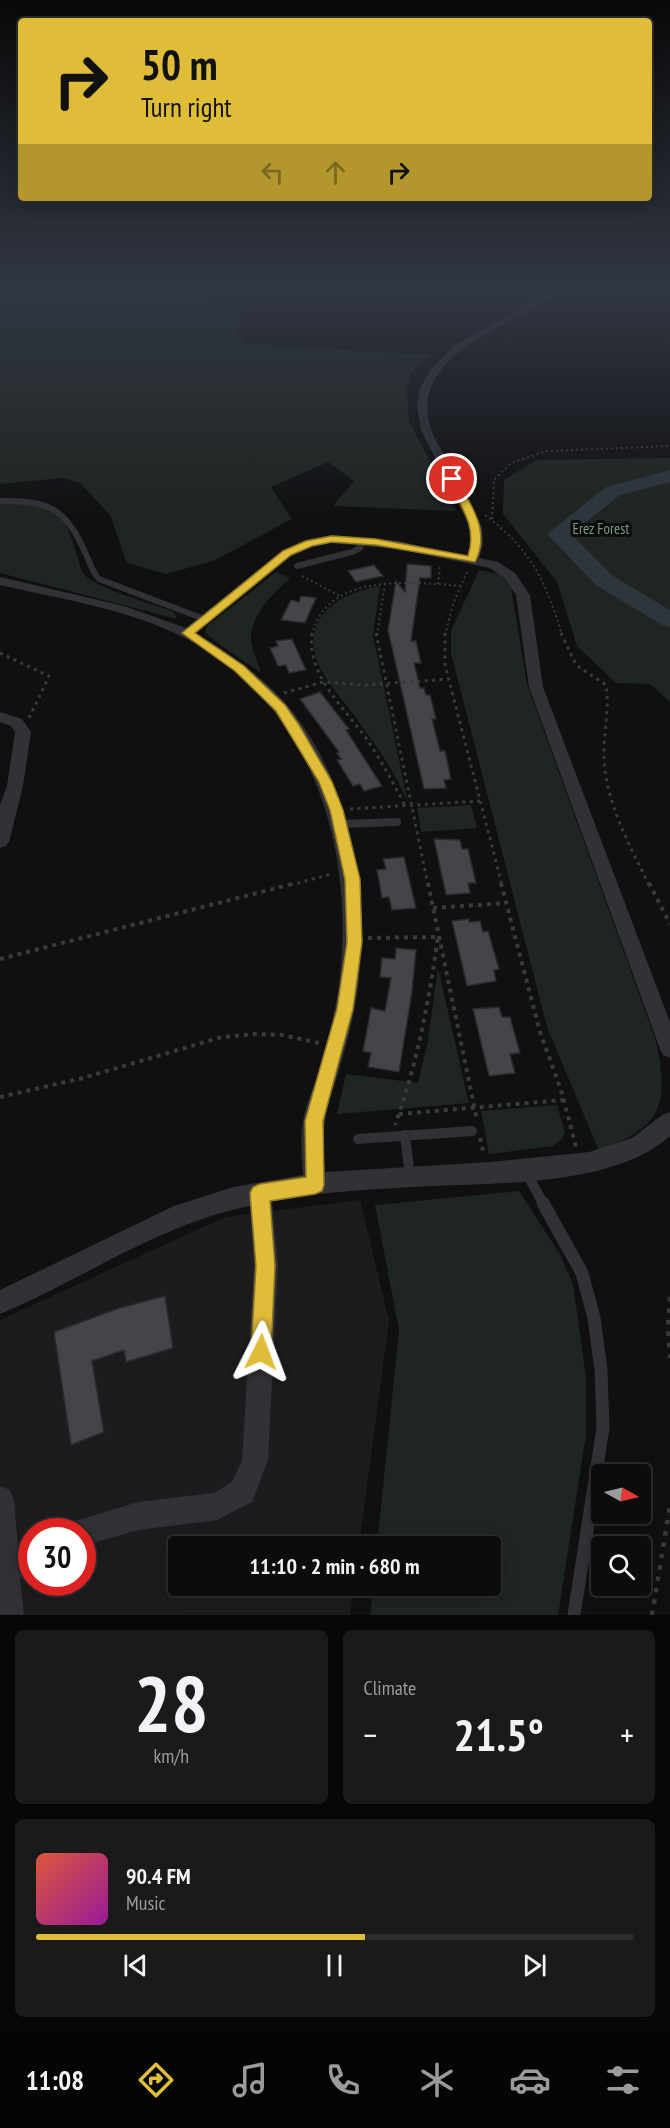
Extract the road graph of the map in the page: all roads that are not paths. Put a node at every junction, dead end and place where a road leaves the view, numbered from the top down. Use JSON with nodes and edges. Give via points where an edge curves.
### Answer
{"nodes":[{"id":1,"x":441,"y":362,"type":"edge"},
{"id":2,"x":0,"y":501,"type":"edge"},
{"id":3,"x":363,"y":541,"type":"junction"},
{"id":4,"x":472,"y":560,"type":"junction"},
{"id":5,"x":297,"y":566,"type":"dead end"},
{"id":6,"x":0,"y":581,"type":"edge"},
{"id":7,"x":204,"y":619,"type":"junction"},
{"id":8,"x":188,"y":633,"type":"junction"},
{"id":9,"x":0,"y":717,"type":"edge"},
{"id":10,"x":339,"y":817,"type":"junction"},
{"id":11,"x":397,"y":822,"type":"dead end"},
{"id":12,"x":0,"y":842,"type":"edge"},
{"id":13,"x":670,"y":1049,"type":"edge"},
{"id":14,"x":670,"y":1122,"type":"edge"},
{"id":15,"x":472,"y":1131,"type":"dead end"},
{"id":16,"x":405,"y":1135,"type":"junction"},
{"id":17,"x":358,"y":1139,"type":"dead end"},
{"id":18,"x":525,"y":1170,"type":"junction"},
{"id":19,"x":410,"y":1178,"type":"junction"},
{"id":20,"x":315,"y":1185,"type":"junction"},
{"id":21,"x":260,"y":1193,"type":"junction"},
{"id":22,"x":0,"y":1302,"type":"edge"},
{"id":23,"x":0,"y":1500,"type":"edge"},
{"id":24,"x":96,"y":1528,"type":"edge"},
{"id":25,"x":18,"y":1564,"type":"edge"},
{"id":26,"x":6,"y":1570,"type":"junction"},
{"id":27,"x":9,"y":1615,"type":"edge"},
{"id":28,"x":574,"y":1615,"type":"edge"}],
"edges":[{"from":1,"to":4,"type":"street","via":[[429,379],[423,397],[423,417],[476,527],[477,545]]},
{"from":2,"to":7,"type":"lane","via":[[32,502],[55,508],[77,532],[99,579]]},
{"from":3,"to":4,"type":"street"},
{"from":3,"to":5,"type":"lane","via":[[352,552]]},
{"from":3,"to":7,"type":"street","via":[[332,539],[298,546]]},
{"from":4,"to":13,"type":"street","via":[[501,570],[523,594],[536,687]]},
{"from":6,"to":8,"type":"street","via":[[120,610]]},
{"from":7,"to":8,"type":"street"},
{"from":8,"to":10,"type":"street","via":[[239,668],[290,721],[313,757]]},
{"from":9,"to":12,"type":"street","via":[[21,724],[22,732],[15,786]]},
{"from":10,"to":11,"type":"lane"},
{"from":10,"to":20,"type":"street","via":[[351,869],[355,938],[345,1009],[314,1121]]},
{"from":14,"to":18,"type":"street","via":[[642,1146],[580,1165]]},
{"from":15,"to":16,"type":"lane"},
{"from":16,"to":17,"type":"lane"},
{"from":16,"to":19,"type":"lane"},
{"from":18,"to":19,"type":"street"},
{"from":18,"to":28,"type":"lane","via":[[582,1273],[594,1318],[601,1370],[603,1428]]},
{"from":19,"to":20,"type":"street"},
{"from":20,"to":21,"type":"street"},
{"from":21,"to":22,"type":"street","via":[[202,1207],[159,1224]]},
{"from":21,"to":24,"type":"street","via":[[266,1266],[255,1460],[242,1492],[217,1506],[138,1516]]},
{"from":23,"to":26,"type":"street"},
{"from":25,"to":26,"type":"street"},
{"from":26,"to":27,"type":"street"}]}
